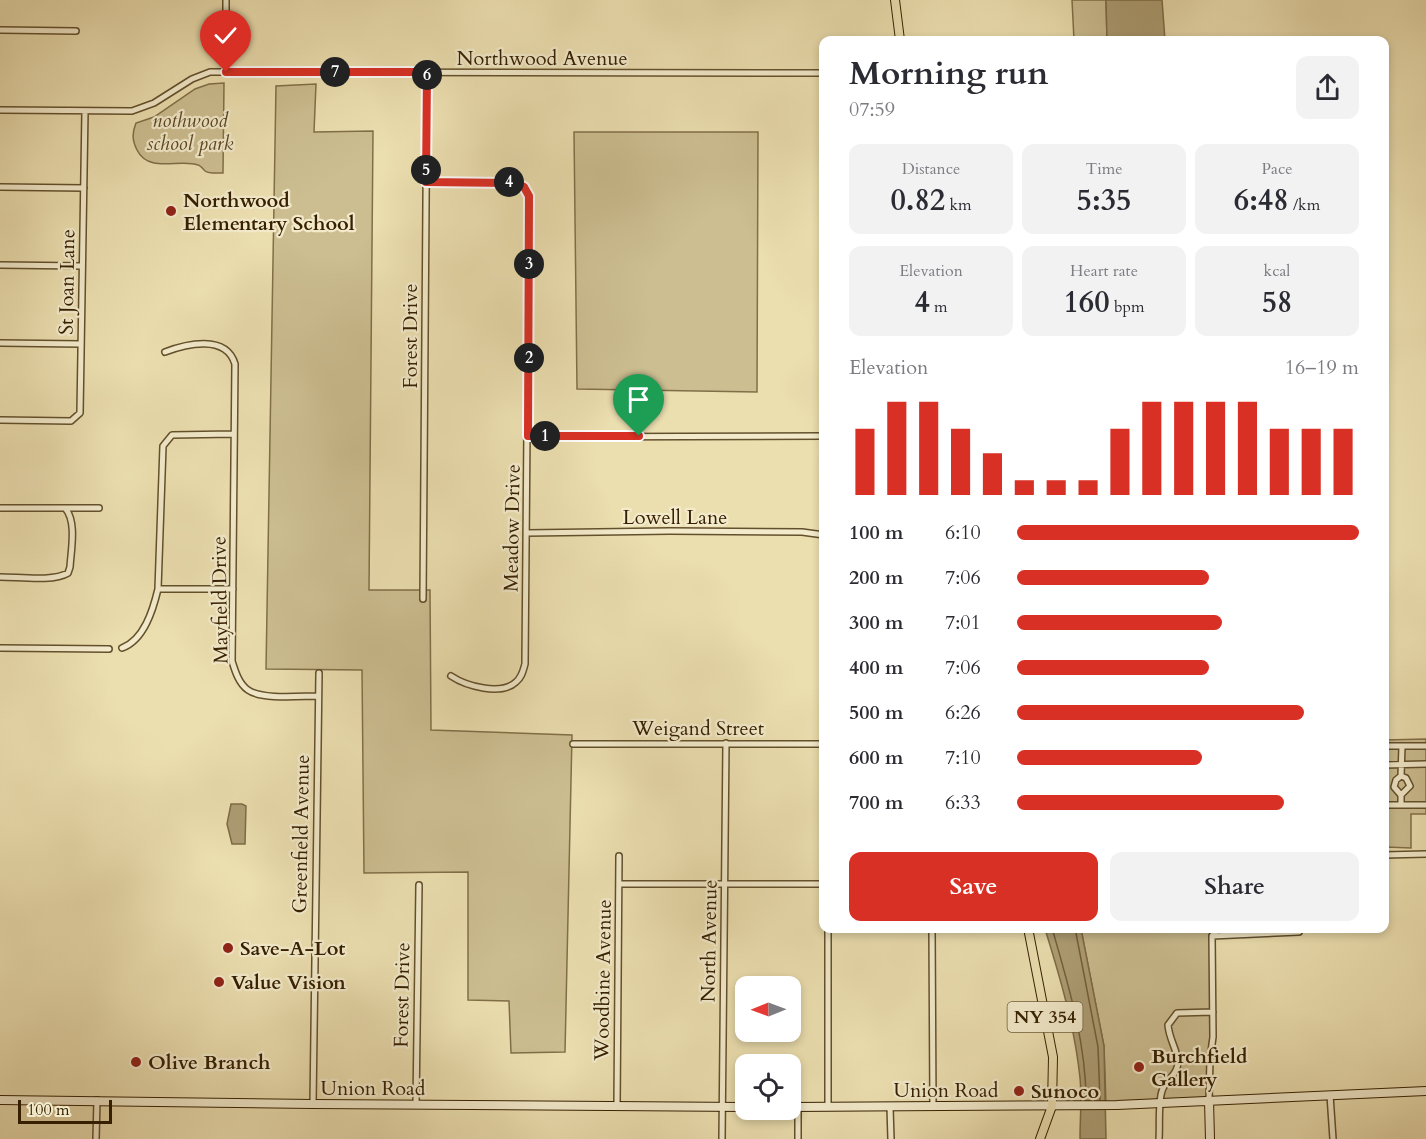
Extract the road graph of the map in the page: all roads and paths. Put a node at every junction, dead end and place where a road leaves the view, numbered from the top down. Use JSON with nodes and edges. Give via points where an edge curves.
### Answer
{"nodes":[{"id":1,"x":226,"y":0,"type":"edge"},
{"id":2,"x":896,"y":0,"type":"edge"},
{"id":3,"x":0,"y":30,"type":"edge"},
{"id":4,"x":76,"y":32,"type":"dead end"},
{"id":5,"x":900,"y":36,"type":"edge"},
{"id":6,"x":226,"y":72,"type":"junction"},
{"id":7,"x":427,"y":72,"type":"junction"},
{"id":8,"x":819,"y":73,"type":"edge"},
{"id":9,"x":0,"y":110,"type":"edge"},
{"id":10,"x":85,"y":111,"type":"junction"},
{"id":11,"x":426,"y":182,"type":"junction"},
{"id":12,"x":0,"y":187,"type":"edge"},
{"id":13,"x":84,"y":188,"type":"junction"},
{"id":14,"x":0,"y":265,"type":"edge"},
{"id":15,"x":82,"y":266,"type":"junction"},
{"id":16,"x":0,"y":343,"type":"edge"},
{"id":17,"x":81,"y":344,"type":"junction"},
{"id":18,"x":165,"y":352,"type":"dead end"},
{"id":19,"x":0,"y":420,"type":"edge"},
{"id":20,"x":234,"y":434,"type":"junction"},
{"id":21,"x":528,"y":436,"type":"junction"},
{"id":22,"x":819,"y":436,"type":"edge"},
{"id":23,"x":0,"y":508,"type":"edge"},
{"id":24,"x":65,"y":508,"type":"junction"},
{"id":25,"x":99,"y":508,"type":"dead end"},
{"id":26,"x":527,"y":533,"type":"junction"},
{"id":27,"x":819,"y":534,"type":"edge"},
{"id":28,"x":0,"y":577,"type":"edge"},
{"id":29,"x":158,"y":589,"type":"junction"},
{"id":30,"x":233,"y":589,"type":"junction"},
{"id":31,"x":423,"y":599,"type":"dead end"},
{"id":32,"x":0,"y":648,"type":"edge"},
{"id":33,"x":122,"y":648,"type":"dead end"},
{"id":34,"x":109,"y":649,"type":"dead end"},
{"id":35,"x":319,"y":673,"type":"dead end"},
{"id":36,"x":451,"y":676,"type":"dead end"},
{"id":37,"x":318,"y":696,"type":"junction"},
{"id":38,"x":726,"y":743,"type":"junction"},
{"id":39,"x":573,"y":744,"type":"dead end"},
{"id":40,"x":819,"y":744,"type":"edge"},
{"id":41,"x":1389,"y":746,"type":"edge"},
{"id":42,"x":1402,"y":746,"type":"junction"},
{"id":43,"x":1426,"y":746,"type":"edge"},
{"id":44,"x":1426,"y":764,"type":"edge"},
{"id":45,"x":1389,"y":765,"type":"edge"},
{"id":46,"x":1401,"y":765,"type":"junction"},
{"id":47,"x":1401,"y":776,"type":"junction"},
{"id":48,"x":1401,"y":795,"type":"junction"},
{"id":49,"x":1389,"y":805,"type":"edge"},
{"id":50,"x":1401,"y":805,"type":"junction"},
{"id":51,"x":1426,"y":805,"type":"edge"},
{"id":52,"x":1426,"y":854,"type":"edge"},
{"id":53,"x":1389,"y":855,"type":"edge"},
{"id":54,"x":619,"y":856,"type":"dead end"},
{"id":55,"x":619,"y":884,"type":"junction"},
{"id":56,"x":725,"y":884,"type":"junction"},
{"id":57,"x":819,"y":884,"type":"edge"},
{"id":58,"x":419,"y":885,"type":"dead end"},
{"id":59,"x":828,"y":933,"type":"edge"},
{"id":60,"x":932,"y":933,"type":"edge"},
{"id":61,"x":1029,"y":933,"type":"edge"},
{"id":62,"x":1214,"y":933,"type":"edge"},
{"id":63,"x":1277,"y":933,"type":"edge"},
{"id":64,"x":1212,"y":936,"type":"junction"},
{"id":65,"x":1214,"y":1012,"type":"junction"},
{"id":66,"x":1426,"y":1091,"type":"edge"},
{"id":67,"x":1330,"y":1095,"type":"junction"},
{"id":68,"x":0,"y":1100,"type":"edge"},
{"id":69,"x":97,"y":1100,"type":"junction"},
{"id":70,"x":1209,"y":1100,"type":"junction"},
{"id":71,"x":1161,"y":1102,"type":"junction"},
{"id":72,"x":313,"y":1104,"type":"junction"},
{"id":73,"x":416,"y":1105,"type":"junction"},
{"id":74,"x":617,"y":1106,"type":"junction"},
{"id":75,"x":1052,"y":1106,"type":"junction"},
{"id":76,"x":722,"y":1107,"type":"junction"},
{"id":77,"x":735,"y":1107,"type":"edge"},
{"id":78,"x":801,"y":1107,"type":"edge"},
{"id":79,"x":828,"y":1107,"type":"junction"},
{"id":80,"x":890,"y":1107,"type":"junction"},
{"id":81,"x":933,"y":1107,"type":"junction"},
{"id":82,"x":796,"y":1120,"type":"edge"},
{"id":83,"x":96,"y":1139,"type":"edge"},
{"id":84,"x":722,"y":1139,"type":"edge"},
{"id":85,"x":798,"y":1139,"type":"edge"},
{"id":86,"x":891,"y":1139,"type":"edge"},
{"id":87,"x":1040,"y":1139,"type":"edge"},
{"id":88,"x":1160,"y":1139,"type":"edge"},
{"id":89,"x":1210,"y":1139,"type":"edge"},
{"id":90,"x":1332,"y":1139,"type":"edge"}],
"edges":[{"from":1,"to":6,"type":"street"},
{"from":2,"to":5,"type":"main road"},
{"from":3,"to":4,"type":"street"},
{"from":6,"to":7,"type":"street","name":"Northwood Avenue"},
{"from":6,"to":10,"type":"street","name":"Northwood Avenue","via":[[199,76],[140,109]]},
{"from":7,"to":8,"type":"street","name":"Northwood Avenue"},
{"from":7,"to":11,"type":"street","name":"Forest Drive"},
{"from":9,"to":10,"type":"street","name":"Northwood Avenue"},
{"from":10,"to":13,"type":"street","name":"St Joan Lane"},
{"from":11,"to":21,"type":"street","name":"Meadow Drive","via":[[515,183],[527,191]]},
{"from":11,"to":31,"type":"street","name":"Forest Drive"},
{"from":12,"to":13,"type":"street"},
{"from":13,"to":15,"type":"street","name":"St Joan Lane"},
{"from":14,"to":15,"type":"street"},
{"from":15,"to":17,"type":"street","name":"St Joan Lane"},
{"from":16,"to":17,"type":"street"},
{"from":17,"to":19,"type":"street","name":"St Joan Lane","via":[[80,413],[71,421]]},
{"from":18,"to":20,"type":"street","name":"Mayfield Drive","via":[[208,344],[230,352],[235,364]]},
{"from":20,"to":29,"type":"street","via":[[172,435],[163,446]]},
{"from":20,"to":30,"type":"street","name":"Mayfield Drive"},
{"from":21,"to":22,"type":"street"},
{"from":21,"to":26,"type":"street","name":"Meadow Drive"},
{"from":23,"to":24,"type":"street"},
{"from":24,"to":25,"type":"street"},
{"from":24,"to":28,"type":"street","via":[[72,521],[68,573],[52,578]]},
{"from":26,"to":27,"type":"street","name":"Lowell Lane"},
{"from":26,"to":36,"type":"street","name":"Meadow Drive","via":[[522,674],[515,683],[502,688],[482,688]]},
{"from":29,"to":30,"type":"street"},
{"from":29,"to":33,"type":"street","via":[[145,624],[135,640]]},
{"from":30,"to":37,"type":"street","name":"Mayfield Drive","via":[[232,661],[243,685],[259,694]]},
{"from":32,"to":34,"type":"street"},
{"from":35,"to":37,"type":"street","name":"Greenfield Avenue"},
{"from":37,"to":72,"type":"street","name":"Greenfield Avenue"},
{"from":38,"to":39,"type":"street","name":"Weigand Street"},
{"from":38,"to":40,"type":"street","name":"Weigand Street"},
{"from":38,"to":56,"type":"street","name":"North Avenue"},
{"from":41,"to":42,"type":"street"},
{"from":42,"to":43,"type":"street"},
{"from":42,"to":46,"type":"street"},
{"from":44,"to":46,"type":"street"},
{"from":45,"to":46,"type":"street"},
{"from":46,"to":47,"type":"street"},
{"from":47,"to":48,"type":"street","via":[[1394,787]]},
{"from":47,"to":48,"type":"street","via":[[1410,786]]},
{"from":48,"to":50,"type":"street"},
{"from":49,"to":50,"type":"street"},
{"from":50,"to":51,"type":"street"},
{"from":52,"to":53,"type":"street"},
{"from":54,"to":55,"type":"street","name":"Woodbine Avenue"},
{"from":55,"to":56,"type":"street"},
{"from":55,"to":74,"type":"street","name":"Woodbine Avenue"},
{"from":56,"to":57,"type":"street"},
{"from":56,"to":76,"type":"street","name":"North Avenue"},
{"from":58,"to":73,"type":"street","name":"Forest Drive"},
{"from":59,"to":79,"type":"street"},
{"from":60,"to":81,"type":"street"},
{"from":61,"to":75,"type":"main road","number":"NY 354","via":[[1053,1057]]},
{"from":62,"to":64,"type":"street"},
{"from":63,"to":64,"type":"street"},
{"from":64,"to":65,"type":"street"},
{"from":65,"to":70,"type":"street"},
{"from":65,"to":71,"type":"street","via":[[1178,1013],[1168,1026],[1178,1065],[1162,1089]]},
{"from":66,"to":67,"type":"main road","name":"Union Road"},
{"from":67,"to":70,"type":"main road","name":"Union Road"},
{"from":67,"to":90,"type":"street"},
{"from":68,"to":69,"type":"main road","name":"Union Road"},
{"from":69,"to":72,"type":"main road","name":"Union Road"},
{"from":69,"to":83,"type":"street"},
{"from":70,"to":71,"type":"main road","name":"Union Road"},
{"from":70,"to":89,"type":"main road"},
{"from":71,"to":75,"type":"main road","name":"Union Road"},
{"from":71,"to":88,"type":"street"},
{"from":72,"to":73,"type":"main road","name":"Union Road"},
{"from":73,"to":74,"type":"main road","name":"Union Road"},
{"from":74,"to":76,"type":"main road","name":"Union Road"},
{"from":75,"to":81,"type":"main road","name":"Union Road"},
{"from":75,"to":87,"type":"main road","number":"NY 354"},
{"from":76,"to":77,"type":"main road","name":"Union Road"},
{"from":76,"to":84,"type":"street","name":"North Avenue"},
{"from":78,"to":79,"type":"main road","name":"Union Road"},
{"from":79,"to":80,"type":"main road","name":"Union Road"},
{"from":80,"to":81,"type":"main road","name":"Union Road"},
{"from":80,"to":86,"type":"street"},
{"from":82,"to":85,"type":"street"}]}
